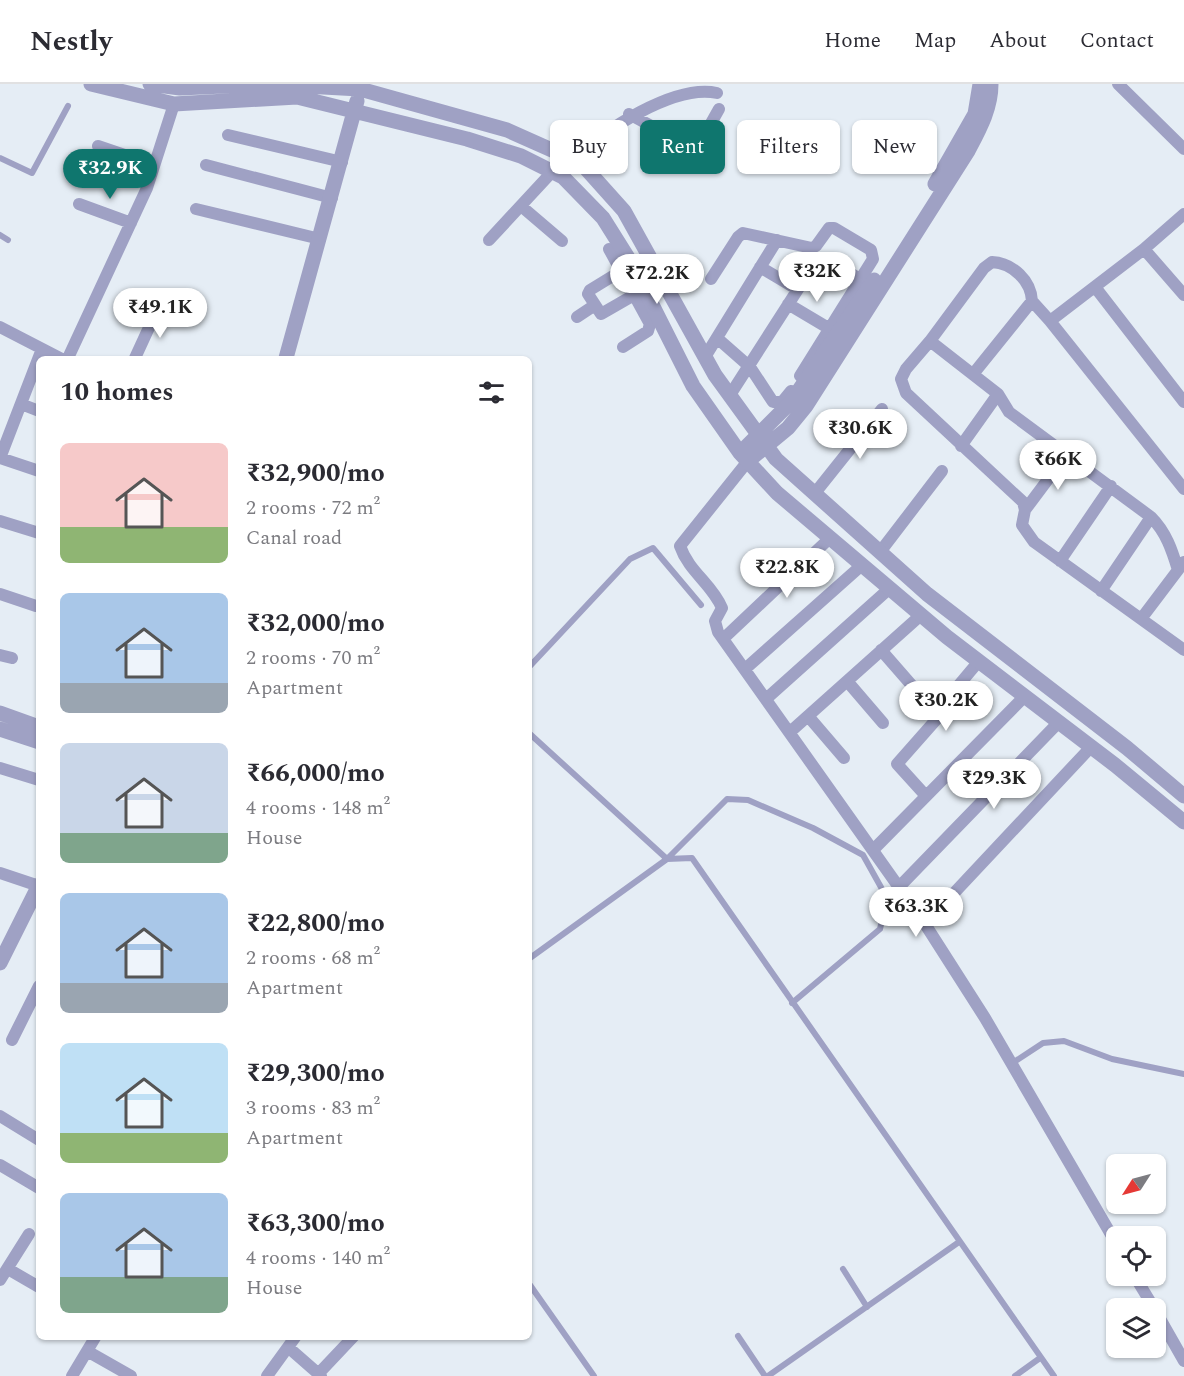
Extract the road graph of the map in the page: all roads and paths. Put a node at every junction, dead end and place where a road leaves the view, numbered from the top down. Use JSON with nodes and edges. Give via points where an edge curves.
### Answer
{"nodes":[{"id":1,"x":91,"y":84,"type":"edge"},
{"id":2,"x":150,"y":84,"type":"edge"},
{"id":3,"x":288,"y":84,"type":"edge"},
{"id":4,"x":980,"y":84,"type":"edge"},
{"id":5,"x":991,"y":84,"type":"edge"},
{"id":6,"x":1118,"y":84,"type":"edge"},
{"id":7,"x":335,"y":85,"type":"edge"},
{"id":8,"x":360,"y":89,"type":"junction"},
{"id":9,"x":717,"y":93,"type":"dead end"},
{"id":10,"x":174,"y":104,"type":"junction"},
{"id":11,"x":333,"y":105,"type":"junction"},
{"id":12,"x":68,"y":106,"type":"dead end"},
{"id":13,"x":719,"y":109,"type":"dead end"},
{"id":14,"x":355,"y":110,"type":"junction"},
{"id":15,"x":629,"y":114,"type":"junction"},
{"id":16,"x":620,"y":120,"type":"edge"},
{"id":17,"x":228,"y":135,"type":"dead end"},
{"id":18,"x":98,"y":146,"type":"dead end"},
{"id":19,"x":1184,"y":148,"type":"edge"},
{"id":20,"x":550,"y":149,"type":"edge"},
{"id":21,"x":0,"y":158,"type":"edge"},
{"id":22,"x":342,"y":162,"type":"junction"},
{"id":23,"x":154,"y":165,"type":"junction"},
{"id":24,"x":206,"y":165,"type":"dead end"},
{"id":25,"x":550,"y":171,"type":"edge"},
{"id":26,"x":550,"y":174,"type":"edge"},
{"id":27,"x":556,"y":174,"type":"edge"},
{"id":28,"x":592,"y":174,"type":"edge"},
{"id":29,"x":332,"y":198,"type":"junction"},
{"id":30,"x":80,"y":204,"type":"dead end"},
{"id":31,"x":521,"y":206,"type":"junction"},
{"id":32,"x":196,"y":209,"type":"dead end"},
{"id":33,"x":1184,"y":214,"type":"edge"},
{"id":34,"x":131,"y":223,"type":"junction"},
{"id":35,"x":0,"y":235,"type":"edge"},
{"id":36,"x":8,"y":240,"type":"dead end"},
{"id":37,"x":320,"y":240,"type":"junction"},
{"id":38,"x":489,"y":240,"type":"dead end"},
{"id":39,"x":777,"y":240,"type":"junction"},
{"id":40,"x":562,"y":241,"type":"dead end"},
{"id":41,"x":609,"y":249,"type":"dead end"},
{"id":42,"x":1144,"y":249,"type":"junction"},
{"id":43,"x":760,"y":267,"type":"junction"},
{"id":44,"x":621,"y":271,"type":"junction"},
{"id":45,"x":711,"y":279,"type":"dead end"},
{"id":46,"x":860,"y":279,"type":"junction"},
{"id":47,"x":634,"y":286,"type":"junction"},
{"id":48,"x":1095,"y":288,"type":"junction"},
{"id":49,"x":797,"y":289,"type":"junction"},
{"id":50,"x":1184,"y":295,"type":"edge"},
{"id":51,"x":1032,"y":301,"type":"junction"},
{"id":52,"x":788,"y":304,"type":"junction"},
{"id":53,"x":595,"y":305,"type":"junction"},
{"id":54,"x":158,"y":308,"type":"dead end"},
{"id":55,"x":578,"y":316,"type":"dead end"},
{"id":56,"x":1050,"y":321,"type":"junction"},
{"id":57,"x":0,"y":327,"type":"edge"},
{"id":58,"x":830,"y":329,"type":"junction"},
{"id":59,"x":717,"y":338,"type":"junction"},
{"id":60,"x":930,"y":340,"type":"junction"},
{"id":61,"x":623,"y":347,"type":"dead end"},
{"id":62,"x":42,"y":349,"type":"junction"},
{"id":63,"x":39,"y":356,"type":"edge"},
{"id":64,"x":56,"y":356,"type":"edge"},
{"id":65,"x":69,"y":356,"type":"edge"},
{"id":66,"x":136,"y":356,"type":"edge"},
{"id":67,"x":287,"y":356,"type":"edge"},
{"id":68,"x":705,"y":357,"type":"junction"},
{"id":69,"x":36,"y":365,"type":"edge"},
{"id":70,"x":750,"y":367,"type":"junction"},
{"id":71,"x":974,"y":373,"type":"junction"},
{"id":72,"x":998,"y":394,"type":"junction"},
{"id":73,"x":730,"y":395,"type":"junction"},
{"id":74,"x":1184,"y":402,"type":"edge"},
{"id":75,"x":21,"y":404,"type":"junction"},
{"id":76,"x":882,"y":409,"type":"dead end"},
{"id":77,"x":36,"y":410,"type":"edge"},
{"id":78,"x":763,"y":440,"type":"junction"},
{"id":79,"x":962,"y":446,"type":"junction"},
{"id":80,"x":1067,"y":454,"type":"junction"},
{"id":81,"x":744,"y":457,"type":"junction"},
{"id":82,"x":0,"y":458,"type":"edge"},
{"id":83,"x":36,"y":470,"type":"edge"},
{"id":84,"x":942,"y":471,"type":"dead end"},
{"id":85,"x":1111,"y":486,"type":"junction"},
{"id":86,"x":1184,"y":489,"type":"edge"},
{"id":87,"x":815,"y":493,"type":"junction"},
{"id":88,"x":1025,"y":510,"type":"junction"},
{"id":89,"x":1151,"y":517,"type":"junction"},
{"id":90,"x":0,"y":521,"type":"edge"},
{"id":91,"x":36,"y":532,"type":"edge"},
{"id":92,"x":830,"y":538,"type":"junction"},
{"id":93,"x":880,"y":552,"type":"junction"},
{"id":94,"x":1060,"y":561,"type":"junction"},
{"id":95,"x":862,"y":565,"type":"junction"},
{"id":96,"x":1181,"y":566,"type":"edge"},
{"id":97,"x":890,"y":588,"type":"junction"},
{"id":98,"x":1101,"y":591,"type":"junction"},
{"id":99,"x":0,"y":594,"type":"edge"},
{"id":100,"x":701,"y":605,"type":"dead end"},
{"id":101,"x":36,"y":606,"type":"dead end"},
{"id":102,"x":921,"y":615,"type":"junction"},
{"id":103,"x":1141,"y":620,"type":"junction"},
{"id":104,"x":723,"y":639,"type":"junction"},
{"id":105,"x":881,"y":650,"type":"junction"},
{"id":106,"x":1184,"y":650,"type":"edge"},
{"id":107,"x":980,"y":662,"type":"junction"},
{"id":108,"x":532,"y":664,"type":"edge"},
{"id":109,"x":745,"y":669,"type":"junction"},
{"id":110,"x":847,"y":681,"type":"junction"},
{"id":111,"x":915,"y":689,"type":"dead end"},
{"id":112,"x":1025,"y":696,"type":"junction"},
{"id":113,"x":766,"y":699,"type":"junction"},
{"id":114,"x":0,"y":714,"type":"edge"},
{"id":115,"x":808,"y":716,"type":"junction"},
{"id":116,"x":1059,"y":722,"type":"junction"},
{"id":117,"x":883,"y":723,"type":"dead end"},
{"id":118,"x":36,"y":726,"type":"edge"},
{"id":119,"x":0,"y":729,"type":"edge"},
{"id":120,"x":790,"y":732,"type":"junction"},
{"id":121,"x":532,"y":736,"type":"edge"},
{"id":122,"x":36,"y":741,"type":"edge"},
{"id":123,"x":1091,"y":747,"type":"junction"},
{"id":124,"x":844,"y":758,"type":"dead end"},
{"id":125,"x":0,"y":768,"type":"edge"},
{"id":126,"x":36,"y":779,"type":"edge"},
{"id":127,"x":926,"y":796,"type":"junction"},
{"id":128,"x":1184,"y":796,"type":"edge"},
{"id":129,"x":1184,"y":822,"type":"edge"},
{"id":130,"x":874,"y":849,"type":"junction"},
{"id":131,"x":667,"y":859,"type":"junction"},
{"id":132,"x":0,"y":873,"type":"edge"},
{"id":133,"x":900,"y":886,"type":"junction"},
{"id":134,"x":36,"y":891,"type":"edge"},
{"id":135,"x":36,"y":896,"type":"edge"},
{"id":136,"x":925,"y":924,"type":"junction"},
{"id":137,"x":532,"y":957,"type":"edge"},
{"id":138,"x":1,"y":959,"type":"edge"},
{"id":139,"x":36,"y":992,"type":"edge"},
{"id":140,"x":792,"y":1003,"type":"junction"},
{"id":141,"x":12,"y":1040,"type":"dead end"},
{"id":142,"x":1011,"y":1064,"type":"junction"},
{"id":143,"x":1184,"y":1074,"type":"edge"},
{"id":144,"x":0,"y":1116,"type":"edge"},
{"id":145,"x":36,"y":1138,"type":"edge"},
{"id":146,"x":0,"y":1164,"type":"edge"},
{"id":147,"x":36,"y":1186,"type":"edge"},
{"id":148,"x":1106,"y":1226,"type":"edge"},
{"id":149,"x":29,"y":1234,"type":"dead end"},
{"id":150,"x":958,"y":1242,"type":"junction"},
{"id":151,"x":8,"y":1269,"type":"junction"},
{"id":152,"x":843,"y":1269,"type":"dead end"},
{"id":153,"x":0,"y":1280,"type":"edge"},
{"id":154,"x":36,"y":1285,"type":"edge"},
{"id":155,"x":532,"y":1288,"type":"edge"},
{"id":156,"x":867,"y":1307,"type":"junction"},
{"id":157,"x":1166,"y":1329,"type":"edge"},
{"id":158,"x":738,"y":1336,"type":"dead end"},
{"id":159,"x":94,"y":1340,"type":"edge"},
{"id":160,"x":294,"y":1340,"type":"edge"},
{"id":161,"x":351,"y":1340,"type":"edge"},
{"id":162,"x":290,"y":1348,"type":"junction"},
{"id":163,"x":87,"y":1351,"type":"junction"},
{"id":164,"x":1040,"y":1358,"type":"junction"},
{"id":165,"x":1184,"y":1360,"type":"edge"},
{"id":166,"x":320,"y":1375,"type":"edge"},
{"id":167,"x":72,"y":1376,"type":"edge"},
{"id":168,"x":131,"y":1376,"type":"edge"},
{"id":169,"x":267,"y":1376,"type":"edge"},
{"id":170,"x":594,"y":1376,"type":"edge"},
{"id":171,"x":767,"y":1376,"type":"edge"},
{"id":172,"x":1015,"y":1376,"type":"edge"},
{"id":173,"x":1054,"y":1376,"type":"edge"}],
"edges":[{"from":1,"to":10,"type":"street"},
{"from":2,"to":3,"type":"street","via":[[213,89]]},
{"from":3,"to":7,"type":"street"},
{"from":4,"to":78,"type":"street","via":[[975,114],[932,189],[826,354]]},
{"from":5,"to":78,"type":"street","via":[[983,122],[968,152],[806,406],[788,428]]},
{"from":6,"to":19,"type":"street"},
{"from":7,"to":8,"type":"street"},
{"from":7,"to":11,"type":"street"},
{"from":8,"to":14,"type":"street"},
{"from":8,"to":20,"type":"street","via":[[507,130]]},
{"from":9,"to":15,"type":"street","via":[[701,85],[692,86],[664,95]]},
{"from":10,"to":11,"type":"street","via":[[231,103],[282,96]]},
{"from":10,"to":23,"type":"street"},
{"from":11,"to":14,"type":"street"},
{"from":12,"to":21,"type":"lane","via":[[32,173]]},
{"from":13,"to":15,"type":"street","via":[[696,150]]},
{"from":14,"to":22,"type":"street"},
{"from":14,"to":25,"type":"street","via":[[510,153]]},
{"from":15,"to":16,"type":"street"},
{"from":17,"to":22,"type":"street"},
{"from":18,"to":23,"type":"street"},
{"from":22,"to":29,"type":"street"},
{"from":23,"to":34,"type":"street"},
{"from":24,"to":29,"type":"street"},
{"from":26,"to":31,"type":"street"},
{"from":27,"to":47,"type":"street","via":[[603,218]]},
{"from":28,"to":68,"type":"street","via":[[624,211]]},
{"from":29,"to":37,"type":"street"},
{"from":30,"to":34,"type":"street"},
{"from":31,"to":38,"type":"street"},
{"from":31,"to":40,"type":"street"},
{"from":32,"to":37,"type":"street"},
{"from":33,"to":42,"type":"street"},
{"from":34,"to":65,"type":"street"},
{"from":35,"to":36,"type":"lane"},
{"from":37,"to":67,"type":"street"},
{"from":39,"to":43,"type":"street"},
{"from":39,"to":45,"type":"street","via":[[741,234]]},
{"from":39,"to":46,"type":"street","via":[[812,248],[829,228],[834,228],[874,255]]},
{"from":41,"to":44,"type":"street"},
{"from":42,"to":48,"type":"street"},
{"from":42,"to":50,"type":"street"},
{"from":43,"to":49,"type":"street"},
{"from":43,"to":59,"type":"street"},
{"from":44,"to":47,"type":"street"},
{"from":44,"to":53,"type":"street","via":[[588,291]]},
{"from":46,"to":49,"type":"street","via":[[818,258]]},
{"from":46,"to":58,"type":"street"},
{"from":47,"to":53,"type":"street","via":[[603,314]]},
{"from":47,"to":61,"type":"street","via":[[650,327]]},
{"from":47,"to":81,"type":"street","via":[[693,386]]},
{"from":48,"to":56,"type":"street"},
{"from":48,"to":74,"type":"street"},
{"from":49,"to":52,"type":"street"},
{"from":51,"to":56,"type":"street"},
{"from":51,"to":60,"type":"street","via":[[1027,281],[1002,263],[992,262]]},
{"from":51,"to":71,"type":"street"},
{"from":52,"to":58,"type":"street"},
{"from":52,"to":70,"type":"street"},
{"from":53,"to":55,"type":"street"},
{"from":54,"to":66,"type":"street"},
{"from":56,"to":86,"type":"street"},
{"from":57,"to":62,"type":"street"},
{"from":58,"to":70,"type":"street","via":[[782,402],[768,398]]},
{"from":59,"to":68,"type":"street"},
{"from":59,"to":70,"type":"street"},
{"from":60,"to":71,"type":"street"},
{"from":60,"to":79,"type":"street","via":[[901,379],[916,405]]},
{"from":62,"to":63,"type":"street"},
{"from":62,"to":64,"type":"street"},
{"from":68,"to":73,"type":"street"},
{"from":69,"to":75,"type":"street"},
{"from":70,"to":73,"type":"street"},
{"from":71,"to":72,"type":"street"},
{"from":72,"to":79,"type":"street"},
{"from":72,"to":80,"type":"street","via":[[1009,412]]},
{"from":73,"to":78,"type":"street"},
{"from":75,"to":77,"type":"street"},
{"from":75,"to":82,"type":"street"},
{"from":76,"to":87,"type":"street"},
{"from":78,"to":81,"type":"street"},
{"from":78,"to":87,"type":"street","via":[[776,459]]},
{"from":79,"to":88,"type":"street","via":[[1023,502]]},
{"from":80,"to":85,"type":"street"},
{"from":80,"to":88,"type":"street"},
{"from":81,"to":92,"type":"street","via":[[777,493]]},
{"from":81,"to":104,"type":"street","via":[[680,546],[686,562],[717,597],[722,609],[715,621]]},
{"from":82,"to":83,"type":"street"},
{"from":84,"to":93,"type":"street"},
{"from":85,"to":89,"type":"street"},
{"from":85,"to":94,"type":"street"},
{"from":87,"to":93,"type":"street"},
{"from":88,"to":94,"type":"street","via":[[1022,525],[1026,533]]},
{"from":89,"to":96,"type":"street"},
{"from":89,"to":98,"type":"street"},
{"from":90,"to":91,"type":"street"},
{"from":92,"to":95,"type":"street"},
{"from":92,"to":104,"type":"street"},
{"from":93,"to":128,"type":"street","via":[[927,594]]},
{"from":94,"to":98,"type":"street"},
{"from":95,"to":97,"type":"street"},
{"from":95,"to":109,"type":"street"},
{"from":96,"to":103,"type":"street"},
{"from":97,"to":102,"type":"street"},
{"from":97,"to":113,"type":"street"},
{"from":98,"to":103,"type":"street"},
{"from":99,"to":101,"type":"street"},
{"from":100,"to":108,"type":"lane","via":[[652,548],[630,559]]},
{"from":102,"to":105,"type":"street"},
{"from":102,"to":107,"type":"street"},
{"from":103,"to":106,"type":"street"},
{"from":104,"to":109,"type":"street"},
{"from":105,"to":110,"type":"street"},
{"from":105,"to":111,"type":"street"},
{"from":107,"to":112,"type":"street"},
{"from":107,"to":127,"type":"street","via":[[897,764]]},
{"from":109,"to":113,"type":"street"},
{"from":110,"to":115,"type":"street"},
{"from":110,"to":117,"type":"street"},
{"from":112,"to":116,"type":"street"},
{"from":112,"to":127,"type":"street"},
{"from":113,"to":120,"type":"street"},
{"from":114,"to":118,"type":"street"},
{"from":115,"to":120,"type":"street"},
{"from":115,"to":124,"type":"street"},
{"from":116,"to":123,"type":"street"},
{"from":116,"to":133,"type":"street"},
{"from":119,"to":122,"type":"street"},
{"from":120,"to":130,"type":"street"},
{"from":121,"to":131,"type":"lane"},
{"from":123,"to":129,"type":"street"},
{"from":123,"to":136,"type":"street"},
{"from":125,"to":126,"type":"street"},
{"from":127,"to":130,"type":"street"},
{"from":130,"to":133,"type":"street"},
{"from":131,"to":137,"type":"lane"},
{"from":131,"to":140,"type":"lane","via":[[692,858]]},
{"from":131,"to":140,"type":"lane","via":[[727,800],[748,800],[864,855],[887,898],[880,929]]},
{"from":132,"to":134,"type":"street"},
{"from":133,"to":136,"type":"street"},
{"from":135,"to":138,"type":"street"},
{"from":136,"to":142,"type":"street"},
{"from":139,"to":141,"type":"street"},
{"from":140,"to":150,"type":"lane"},
{"from":142,"to":143,"type":"lane","via":[[1043,1043],[1064,1041],[1112,1059]]},
{"from":142,"to":148,"type":"street"},
{"from":144,"to":145,"type":"street"},
{"from":146,"to":147,"type":"street"},
{"from":149,"to":151,"type":"street"},
{"from":150,"to":156,"type":"lane"},
{"from":150,"to":164,"type":"lane"},
{"from":151,"to":153,"type":"street"},
{"from":151,"to":154,"type":"street"},
{"from":152,"to":156,"type":"lane"},
{"from":155,"to":170,"type":"lane"},
{"from":156,"to":171,"type":"lane"},
{"from":157,"to":165,"type":"street"},
{"from":158,"to":171,"type":"lane"},
{"from":159,"to":163,"type":"street"},
{"from":160,"to":162,"type":"street"},
{"from":161,"to":166,"type":"street"},
{"from":162,"to":166,"type":"street"},
{"from":162,"to":169,"type":"street"},
{"from":163,"to":167,"type":"street"},
{"from":163,"to":168,"type":"street"},
{"from":164,"to":172,"type":"lane"},
{"from":164,"to":173,"type":"lane"}]}
